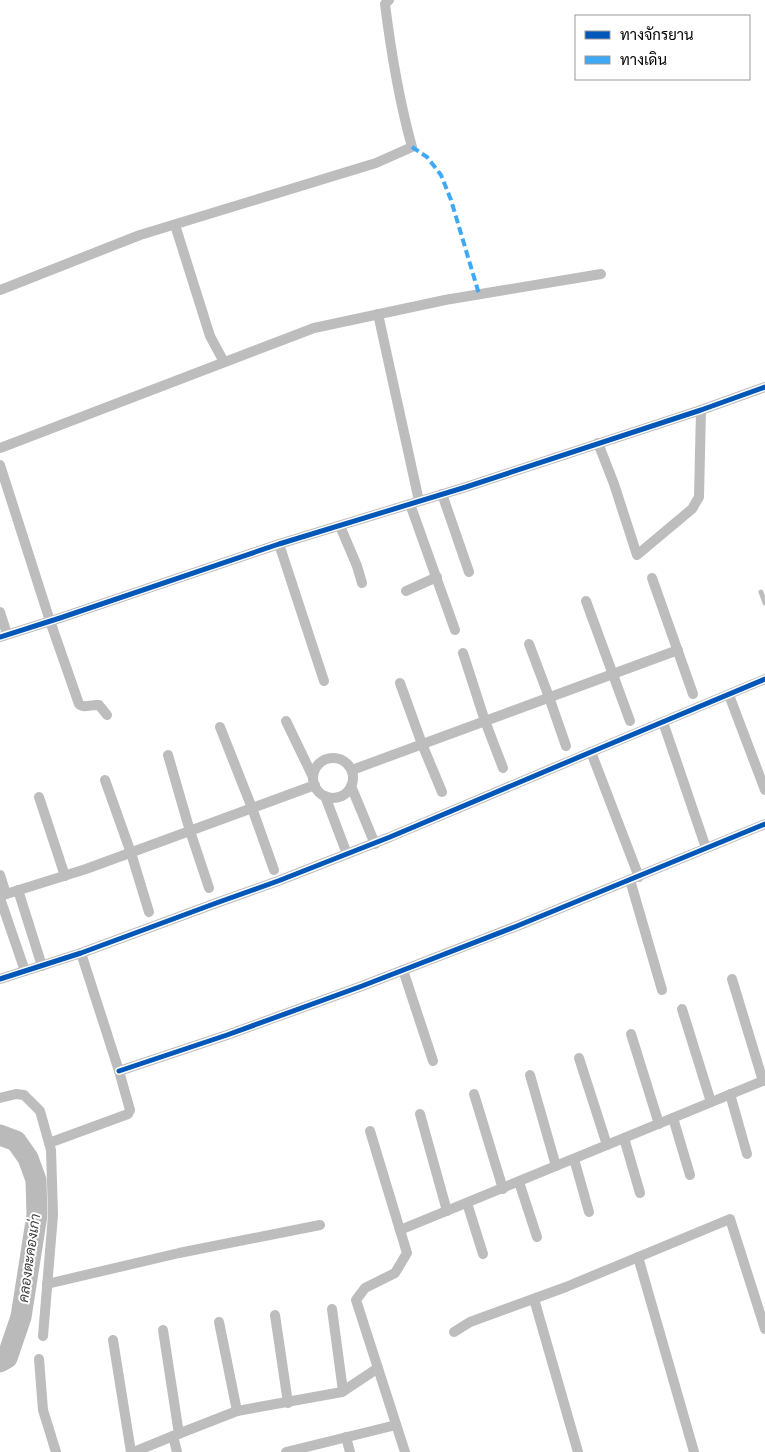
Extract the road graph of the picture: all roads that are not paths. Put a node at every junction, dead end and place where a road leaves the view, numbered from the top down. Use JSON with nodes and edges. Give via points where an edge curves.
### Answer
{"nodes":[{"id":1,"x":388,"y":0,"type":"edge"},
{"id":2,"x":175,"y":225,"type":"junction"},
{"id":3,"x":601,"y":274,"type":"dead end"},
{"id":4,"x":0,"y":290,"type":"edge"},
{"id":5,"x":378,"y":314,"type":"junction"},
{"id":6,"x":224,"y":362,"type":"junction"},
{"id":7,"x":765,"y":387,"type":"edge"},
{"id":8,"x":701,"y":410,"type":"junction"},
{"id":9,"x":598,"y":443,"type":"junction"},
{"id":10,"x":0,"y":448,"type":"edge"},
{"id":11,"x":0,"y":465,"type":"edge"},
{"id":12,"x":442,"y":494,"type":"junction"},
{"id":13,"x":415,"y":503,"type":"junction"},
{"id":14,"x":340,"y":526,"type":"junction"},
{"id":15,"x":279,"y":544,"type":"junction"},
{"id":16,"x":468,"y":572,"type":"dead end"},
{"id":17,"x":437,"y":577,"type":"junction"},
{"id":18,"x":652,"y":578,"type":"dead end"},
{"id":19,"x":362,"y":583,"type":"dead end"},
{"id":20,"x":406,"y":591,"type":"dead end"},
{"id":21,"x":761,"y":592,"type":"dead end"},
{"id":22,"x":586,"y":600,"type":"dead end"},
{"id":23,"x":765,"y":603,"type":"edge"},
{"id":24,"x":0,"y":612,"type":"edge"},
{"id":25,"x":50,"y":621,"type":"junction"},
{"id":26,"x":455,"y":630,"type":"dead end"},
{"id":27,"x":4,"y":635,"type":"edge"},
{"id":28,"x":529,"y":644,"type":"dead end"},
{"id":29,"x":678,"y":650,"type":"junction"},
{"id":30,"x":463,"y":653,"type":"dead end"},
{"id":31,"x":612,"y":674,"type":"junction"},
{"id":32,"x":765,"y":680,"type":"edge"},
{"id":33,"x":324,"y":681,"type":"dead end"},
{"id":34,"x":400,"y":683,"type":"dead end"},
{"id":35,"x":693,"y":694,"type":"dead end"},
{"id":36,"x":728,"y":695,"type":"junction"},
{"id":37,"x":550,"y":697,"type":"junction"},
{"id":38,"x":107,"y":715,"type":"dead end"},
{"id":39,"x":286,"y":721,"type":"dead end"},
{"id":40,"x":485,"y":721,"type":"junction"},
{"id":41,"x":630,"y":721,"type":"dead end"},
{"id":42,"x":663,"y":722,"type":"junction"},
{"id":43,"x":220,"y":727,"type":"dead end"},
{"id":44,"x":422,"y":744,"type":"junction"},
{"id":45,"x":566,"y":746,"type":"dead end"},
{"id":46,"x":591,"y":752,"type":"junction"},
{"id":47,"x":168,"y":755,"type":"dead end"},
{"id":48,"x":503,"y":768,"type":"dead end"},
{"id":49,"x":352,"y":770,"type":"junction"},
{"id":50,"x":105,"y":780,"type":"dead end"},
{"id":51,"x":314,"y":781,"type":"junction"},
{"id":52,"x":351,"y":786,"type":"junction"},
{"id":53,"x":765,"y":790,"type":"edge"},
{"id":54,"x":442,"y":792,"type":"dead end"},
{"id":55,"x":325,"y":796,"type":"junction"},
{"id":56,"x":39,"y":798,"type":"dead end"},
{"id":57,"x":252,"y":808,"type":"junction"},
{"id":58,"x":765,"y":824,"type":"edge"},
{"id":59,"x":190,"y":831,"type":"junction"},
{"id":60,"x":375,"y":844,"type":"junction"},
{"id":61,"x":706,"y":848,"type":"junction"},
{"id":62,"x":131,"y":853,"type":"junction"},
{"id":63,"x":347,"y":854,"type":"junction"},
{"id":64,"x":274,"y":870,"type":"dead end"},
{"id":65,"x":0,"y":875,"type":"edge"},
{"id":66,"x":65,"y":876,"type":"junction"},
{"id":67,"x":634,"y":879,"type":"junction"},
{"id":68,"x":209,"y":888,"type":"dead end"},
{"id":69,"x":18,"y":890,"type":"junction"},
{"id":70,"x":2,"y":896,"type":"edge"},
{"id":71,"x":149,"y":912,"type":"dead end"},
{"id":72,"x":81,"y":953,"type":"junction"},
{"id":73,"x":42,"y":966,"type":"junction"},
{"id":74,"x":403,"y":970,"type":"junction"},
{"id":75,"x":25,"y":971,"type":"junction"},
{"id":76,"x":732,"y":978,"type":"dead end"},
{"id":77,"x":0,"y":979,"type":"edge"},
{"id":78,"x":662,"y":990,"type":"dead end"},
{"id":79,"x":682,"y":1009,"type":"dead end"},
{"id":80,"x":630,"y":1034,"type":"dead end"},
{"id":81,"x":579,"y":1058,"type":"dead end"},
{"id":82,"x":433,"y":1061,"type":"dead end"},
{"id":83,"x":119,"y":1071,"type":"junction"},
{"id":84,"x":530,"y":1075,"type":"dead end"},
{"id":85,"x":764,"y":1080,"type":"edge"},
{"id":86,"x":474,"y":1094,"type":"dead end"},
{"id":87,"x":730,"y":1094,"type":"junction"},
{"id":88,"x":0,"y":1098,"type":"edge"},
{"id":89,"x":711,"y":1102,"type":"junction"},
{"id":90,"x":420,"y":1114,"type":"dead end"},
{"id":91,"x":673,"y":1118,"type":"junction"},
{"id":92,"x":659,"y":1124,"type":"junction"},
{"id":93,"x":370,"y":1131,"type":"dead end"},
{"id":94,"x":624,"y":1138,"type":"junction"},
{"id":95,"x":49,"y":1143,"type":"junction"},
{"id":96,"x":607,"y":1145,"type":"junction"},
{"id":97,"x":748,"y":1154,"type":"dead end"},
{"id":98,"x":574,"y":1159,"type":"junction"},
{"id":99,"x":556,"y":1166,"type":"junction"},
{"id":100,"x":690,"y":1175,"type":"dead end"},
{"id":101,"x":519,"y":1182,"type":"junction"},
{"id":102,"x":503,"y":1188,"type":"junction"},
{"id":103,"x":640,"y":1193,"type":"dead end"},
{"id":104,"x":467,"y":1203,"type":"junction"},
{"id":105,"x":447,"y":1212,"type":"junction"},
{"id":106,"x":589,"y":1212,"type":"dead end"},
{"id":107,"x":320,"y":1225,"type":"dead end"},
{"id":108,"x":400,"y":1230,"type":"junction"},
{"id":109,"x":536,"y":1237,"type":"dead end"},
{"id":110,"x":483,"y":1254,"type":"dead end"},
{"id":111,"x":638,"y":1257,"type":"junction"},
{"id":112,"x":47,"y":1284,"type":"junction"},
{"id":113,"x":534,"y":1299,"type":"junction"},
{"id":114,"x":332,"y":1309,"type":"dead end"},
{"id":115,"x":275,"y":1314,"type":"dead end"},
{"id":116,"x":219,"y":1322,"type":"dead end"},
{"id":117,"x":765,"y":1329,"type":"edge"},
{"id":118,"x":163,"y":1330,"type":"dead end"},
{"id":119,"x":454,"y":1332,"type":"dead end"},
{"id":120,"x":43,"y":1336,"type":"dead end"},
{"id":121,"x":113,"y":1340,"type":"dead end"},
{"id":122,"x":39,"y":1359,"type":"dead end"},
{"id":123,"x":378,"y":1368,"type":"junction"},
{"id":124,"x":343,"y":1391,"type":"junction"},
{"id":125,"x":288,"y":1403,"type":"junction"},
{"id":126,"x":237,"y":1412,"type":"junction"},
{"id":127,"x":396,"y":1425,"type":"junction"},
{"id":128,"x":176,"y":1435,"type":"junction"},
{"id":129,"x":346,"y":1437,"type":"junction"},
{"id":130,"x":56,"y":1452,"type":"edge"},
{"id":131,"x":133,"y":1452,"type":"edge"},
{"id":132,"x":177,"y":1452,"type":"edge"},
{"id":133,"x":290,"y":1452,"type":"edge"},
{"id":134,"x":350,"y":1452,"type":"edge"},
{"id":135,"x":405,"y":1452,"type":"edge"},
{"id":136,"x":578,"y":1452,"type":"edge"},
{"id":137,"x":694,"y":1452,"type":"edge"}],
"edges":[{"from":1,"to":2,"type":"street","via":[[385,4],[388,29],[412,147],[376,163]]},
{"from":2,"to":4,"type":"street","via":[[140,235]]},
{"from":2,"to":6,"type":"street","via":[[210,336]]},
{"from":3,"to":5,"type":"street"},
{"from":5,"to":6,"type":"street","via":[[314,328]]},
{"from":5,"to":13,"type":"street"},
{"from":6,"to":10,"type":"street"},
{"from":7,"to":8,"type":"street"},
{"from":8,"to":9,"type":"street"},
{"from":8,"to":9,"type":"street","via":[[699,497],[692,509],[638,555]]},
{"from":9,"to":12,"type":"street"},
{"from":11,"to":25,"type":"street"},
{"from":12,"to":13,"type":"street"},
{"from":12,"to":16,"type":"street"},
{"from":13,"to":14,"type":"street"},
{"from":13,"to":17,"type":"street"},
{"from":14,"to":15,"type":"street"},
{"from":14,"to":19,"type":"street"},
{"from":15,"to":25,"type":"street"},
{"from":15,"to":33,"type":"street"},
{"from":17,"to":20,"type":"street"},
{"from":17,"to":26,"type":"street"},
{"from":18,"to":29,"type":"street"},
{"from":21,"to":23,"type":"lane"},
{"from":22,"to":31,"type":"street"},
{"from":24,"to":27,"type":"street"},
{"from":25,"to":27,"type":"street"},
{"from":25,"to":38,"type":"street","via":[[79,704],[84,707],[99,705]]},
{"from":28,"to":37,"type":"street"},
{"from":29,"to":31,"type":"street"},
{"from":29,"to":35,"type":"street"},
{"from":30,"to":40,"type":"street"},
{"from":31,"to":37,"type":"street"},
{"from":31,"to":41,"type":"street"},
{"from":32,"to":36,"type":"street"},
{"from":34,"to":44,"type":"street"},
{"from":36,"to":42,"type":"street"},
{"from":36,"to":53,"type":"street"},
{"from":37,"to":40,"type":"street"},
{"from":37,"to":45,"type":"street"},
{"from":39,"to":51,"type":"street"},
{"from":40,"to":44,"type":"street"},
{"from":40,"to":48,"type":"street"},
{"from":42,"to":46,"type":"street"},
{"from":42,"to":61,"type":"street"},
{"from":43,"to":57,"type":"street"},
{"from":44,"to":49,"type":"street"},
{"from":44,"to":54,"type":"street"},
{"from":46,"to":60,"type":"street"},
{"from":46,"to":67,"type":"street"},
{"from":47,"to":59,"type":"street"},
{"from":49,"to":51,"type":"street","via":[[341,759],[326,759],[315,770]]},
{"from":49,"to":52,"type":"street"},
{"from":50,"to":62,"type":"street"},
{"from":51,"to":55,"type":"street"},
{"from":51,"to":57,"type":"street"},
{"from":52,"to":55,"type":"street","via":[[340,796]]},
{"from":52,"to":60,"type":"street"},
{"from":55,"to":63,"type":"street"},
{"from":56,"to":66,"type":"street"},
{"from":57,"to":59,"type":"street"},
{"from":57,"to":64,"type":"street"},
{"from":58,"to":61,"type":"street"},
{"from":59,"to":62,"type":"street"},
{"from":59,"to":68,"type":"street"},
{"from":60,"to":63,"type":"street"},
{"from":61,"to":67,"type":"street"},
{"from":62,"to":66,"type":"street"},
{"from":62,"to":71,"type":"street"},
{"from":63,"to":72,"type":"street"},
{"from":65,"to":70,"type":"street"},
{"from":66,"to":69,"type":"street"},
{"from":67,"to":74,"type":"street"},
{"from":67,"to":78,"type":"street"},
{"from":69,"to":70,"type":"street"},
{"from":69,"to":73,"type":"street"},
{"from":70,"to":75,"type":"street"},
{"from":72,"to":73,"type":"street"},
{"from":72,"to":83,"type":"street"},
{"from":73,"to":75,"type":"street"},
{"from":74,"to":82,"type":"street"},
{"from":74,"to":83,"type":"street"},
{"from":75,"to":77,"type":"street"},
{"from":76,"to":85,"type":"street"},
{"from":79,"to":89,"type":"street"},
{"from":80,"to":92,"type":"street"},
{"from":81,"to":96,"type":"street"},
{"from":83,"to":95,"type":"street","via":[[130,1110],[128,1114]]},
{"from":84,"to":99,"type":"street"},
{"from":85,"to":87,"type":"street"},
{"from":86,"to":102,"type":"street"},
{"from":87,"to":89,"type":"street"},
{"from":87,"to":97,"type":"street"},
{"from":88,"to":95,"type":"street","via":[[24,1095],[40,1111]]},
{"from":89,"to":91,"type":"street"},
{"from":90,"to":105,"type":"street"},
{"from":91,"to":92,"type":"street"},
{"from":91,"to":100,"type":"street"},
{"from":92,"to":94,"type":"street"},
{"from":93,"to":108,"type":"street"},
{"from":94,"to":96,"type":"street"},
{"from":94,"to":103,"type":"street"},
{"from":95,"to":112,"type":"street","via":[[53,1215]]},
{"from":96,"to":98,"type":"street"},
{"from":98,"to":99,"type":"street"},
{"from":98,"to":106,"type":"street"},
{"from":99,"to":101,"type":"street"},
{"from":101,"to":102,"type":"street"},
{"from":101,"to":109,"type":"street"},
{"from":102,"to":104,"type":"street"},
{"from":104,"to":105,"type":"street"},
{"from":104,"to":110,"type":"street"},
{"from":105,"to":108,"type":"street"},
{"from":107,"to":112,"type":"street"},
{"from":108,"to":123,"type":"street","via":[[407,1253],[395,1273],[365,1288],[356,1300]]},
{"from":111,"to":113,"type":"street"},
{"from":111,"to":117,"type":"street","via":[[730,1219]]},
{"from":111,"to":137,"type":"street"},
{"from":112,"to":120,"type":"street"},
{"from":113,"to":119,"type":"street","via":[[470,1322]]},
{"from":113,"to":136,"type":"street"},
{"from":114,"to":124,"type":"street"},
{"from":115,"to":125,"type":"street"},
{"from":116,"to":126,"type":"street"},
{"from":118,"to":128,"type":"street"},
{"from":121,"to":131,"type":"street"},
{"from":122,"to":130,"type":"street","via":[[43,1410]]},
{"from":123,"to":124,"type":"street"},
{"from":123,"to":127,"type":"street"},
{"from":124,"to":125,"type":"street"},
{"from":125,"to":126,"type":"street"},
{"from":126,"to":128,"type":"street"},
{"from":127,"to":129,"type":"street"},
{"from":127,"to":135,"type":"street"},
{"from":128,"to":131,"type":"street"},
{"from":128,"to":132,"type":"street"},
{"from":129,"to":133,"type":"street"},
{"from":129,"to":134,"type":"street"}]}
